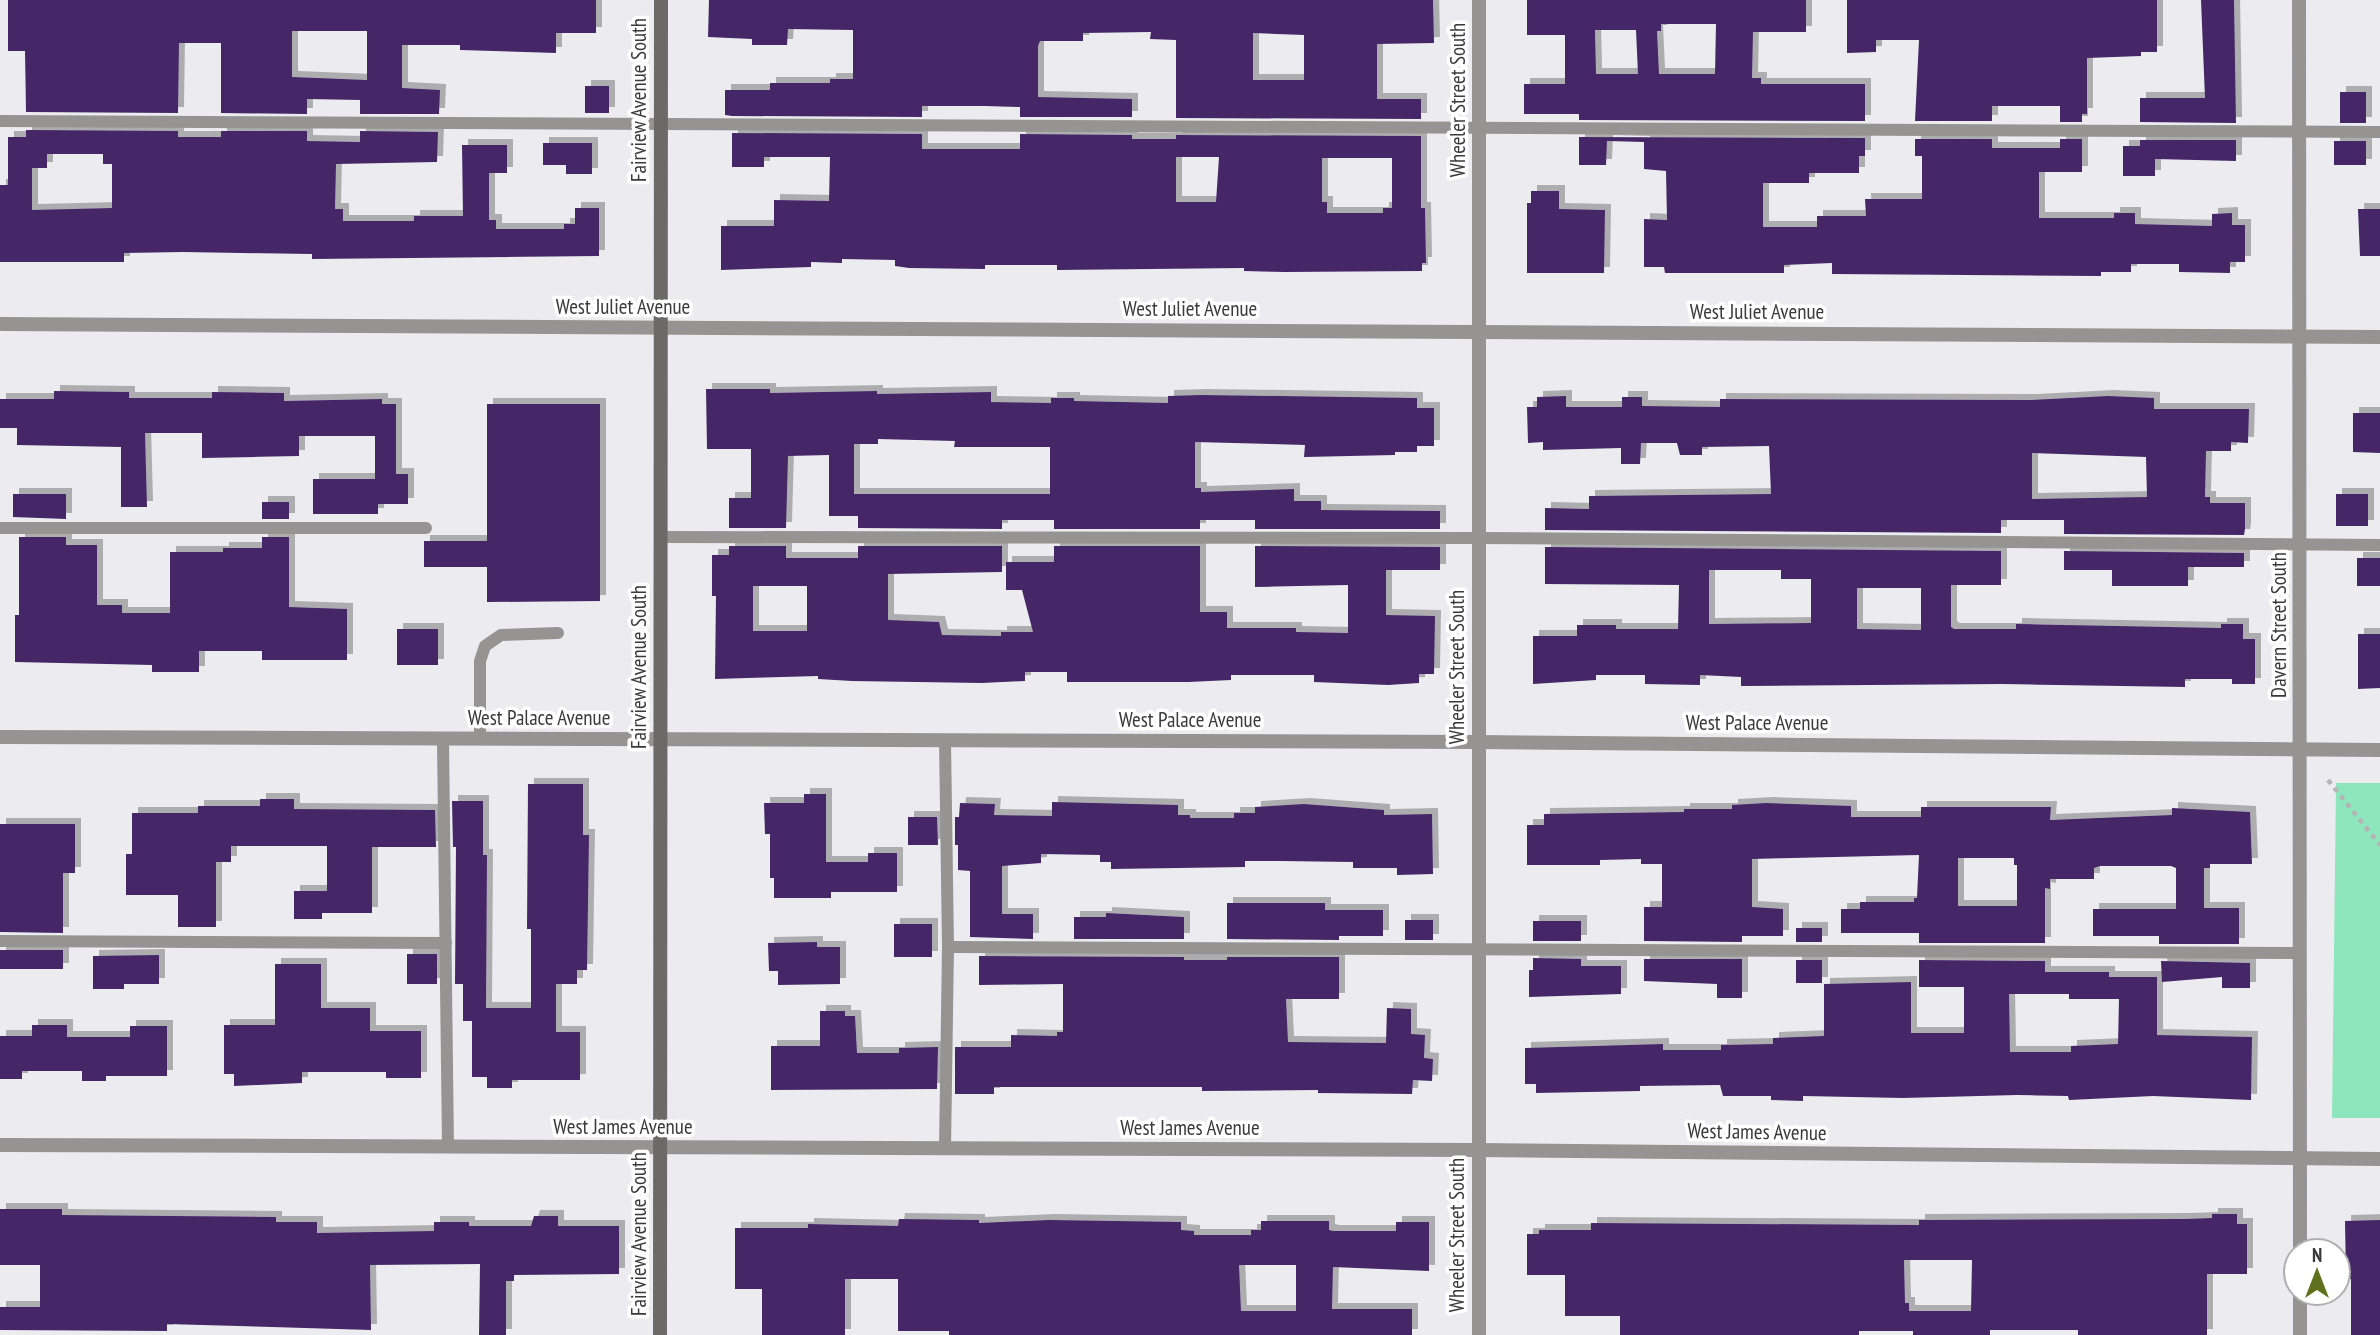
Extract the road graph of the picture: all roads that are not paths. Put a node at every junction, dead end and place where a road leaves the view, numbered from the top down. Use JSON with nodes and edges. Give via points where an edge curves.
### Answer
{"nodes":[{"id":1,"x":661,"y":0,"type":"edge"},
{"id":2,"x":1479,"y":0,"type":"edge"},
{"id":3,"x":2299,"y":0,"type":"edge"},
{"id":4,"x":0,"y":121,"type":"edge"},
{"id":5,"x":660,"y":125,"type":"junction"},
{"id":6,"x":1479,"y":127,"type":"junction"},
{"id":7,"x":2300,"y":132,"type":"junction"},
{"id":8,"x":2380,"y":132,"type":"edge"},
{"id":9,"x":0,"y":324,"type":"edge"},
{"id":10,"x":660,"y":328,"type":"junction"},
{"id":11,"x":1479,"y":332,"type":"junction"},
{"id":12,"x":2300,"y":337,"type":"junction"},
{"id":13,"x":2380,"y":337,"type":"edge"},
{"id":14,"x":0,"y":528,"type":"edge"},
{"id":15,"x":426,"y":528,"type":"dead end"},
{"id":16,"x":660,"y":537,"type":"junction"},
{"id":17,"x":1479,"y":538,"type":"junction"},
{"id":18,"x":2380,"y":545,"type":"edge"},
{"id":19,"x":2300,"y":546,"type":"junction"},
{"id":20,"x":558,"y":633,"type":"dead end"},
{"id":21,"x":0,"y":737,"type":"edge"},
{"id":22,"x":480,"y":739,"type":"junction"},
{"id":23,"x":660,"y":739,"type":"junction"},
{"id":24,"x":443,"y":740,"type":"junction"},
{"id":25,"x":945,"y":740,"type":"junction"},
{"id":26,"x":1478,"y":742,"type":"junction"},
{"id":27,"x":2300,"y":749,"type":"junction"},
{"id":28,"x":2380,"y":750,"type":"edge"},
{"id":29,"x":0,"y":941,"type":"edge"},
{"id":30,"x":446,"y":943,"type":"junction"},
{"id":31,"x":948,"y":947,"type":"junction"},
{"id":32,"x":1478,"y":950,"type":"junction"},
{"id":33,"x":2300,"y":953,"type":"junction"},
{"id":34,"x":0,"y":1145,"type":"edge"},
{"id":35,"x":448,"y":1147,"type":"junction"},
{"id":36,"x":660,"y":1148,"type":"junction"},
{"id":37,"x":945,"y":1149,"type":"junction"},
{"id":38,"x":1478,"y":1150,"type":"junction"},
{"id":39,"x":2300,"y":1158,"type":"junction"},
{"id":40,"x":2380,"y":1159,"type":"edge"},
{"id":41,"x":2300,"y":1237,"type":"edge"},
{"id":42,"x":2300,"y":1307,"type":"edge"},
{"id":43,"x":660,"y":1335,"type":"edge"},
{"id":44,"x":1479,"y":1335,"type":"edge"},
{"id":45,"x":2300,"y":1335,"type":"edge"}],
"edges":[{"from":1,"to":5,"type":"street","name":"Fairview Avenue South"},
{"from":2,"to":6,"type":"street","name":"Wheeler Street South"},
{"from":3,"to":7,"type":"street","name":"Davern Street South"},
{"from":4,"to":5,"type":"lane"},
{"from":5,"to":6,"type":"lane"},
{"from":5,"to":10,"type":"street","name":"Fairview Avenue South"},
{"from":6,"to":7,"type":"lane"},
{"from":6,"to":11,"type":"street","name":"Wheeler Street South"},
{"from":7,"to":8,"type":"lane"},
{"from":7,"to":12,"type":"street","name":"Davern Street South"},
{"from":9,"to":10,"type":"street","name":"West Juliet Avenue"},
{"from":10,"to":11,"type":"street","name":"West Juliet Avenue"},
{"from":10,"to":16,"type":"street","name":"Fairview Avenue South"},
{"from":11,"to":12,"type":"street","name":"West Juliet Avenue"},
{"from":11,"to":17,"type":"street","name":"Wheeler Street South"},
{"from":12,"to":13,"type":"street","name":"West Juliet Avenue"},
{"from":12,"to":19,"type":"street","name":"Davern Street South"},
{"from":14,"to":15,"type":"lane"},
{"from":16,"to":17,"type":"lane"},
{"from":16,"to":23,"type":"street","name":"Fairview Avenue South"},
{"from":17,"to":19,"type":"lane"},
{"from":17,"to":26,"type":"street","name":"Wheeler Street South"},
{"from":18,"to":19,"type":"lane"},
{"from":19,"to":27,"type":"street","name":"Davern Street South"},
{"from":20,"to":22,"type":"lane","via":[[501,635],[485,646],[480,662]]},
{"from":21,"to":24,"type":"street","name":"West Palace Avenue"},
{"from":22,"to":23,"type":"street","name":"West Palace Avenue"},
{"from":22,"to":24,"type":"street","name":"West Palace Avenue"},
{"from":23,"to":25,"type":"street","name":"West Palace Avenue"},
{"from":23,"to":36,"type":"street","name":"Fairview Avenue South"},
{"from":24,"to":30,"type":"lane"},
{"from":25,"to":26,"type":"street","name":"West Palace Avenue"},
{"from":25,"to":31,"type":"lane"},
{"from":26,"to":27,"type":"street","name":"West Palace Avenue"},
{"from":26,"to":32,"type":"street","name":"Wheeler Street South"},
{"from":27,"to":28,"type":"street","name":"West Palace Avenue"},
{"from":27,"to":33,"type":"street","name":"Davern Street South"},
{"from":29,"to":30,"type":"lane"},
{"from":30,"to":35,"type":"lane"},
{"from":31,"to":32,"type":"lane"},
{"from":31,"to":37,"type":"lane"},
{"from":32,"to":33,"type":"lane"},
{"from":32,"to":38,"type":"street","name":"Wheeler Street South"},
{"from":33,"to":39,"type":"street","name":"Davern Street South"},
{"from":34,"to":35,"type":"street","name":"West James Avenue"},
{"from":35,"to":36,"type":"street","name":"West James Avenue"},
{"from":36,"to":37,"type":"street","name":"West James Avenue"},
{"from":36,"to":43,"type":"street","name":"Fairview Avenue South"},
{"from":37,"to":38,"type":"street","name":"West James Avenue"},
{"from":38,"to":39,"type":"street","name":"West James Avenue"},
{"from":38,"to":44,"type":"street","name":"Wheeler Street South"},
{"from":39,"to":40,"type":"street","name":"West James Avenue"},
{"from":39,"to":41,"type":"street","name":"Davern Street South"},
{"from":42,"to":45,"type":"street"}]}
